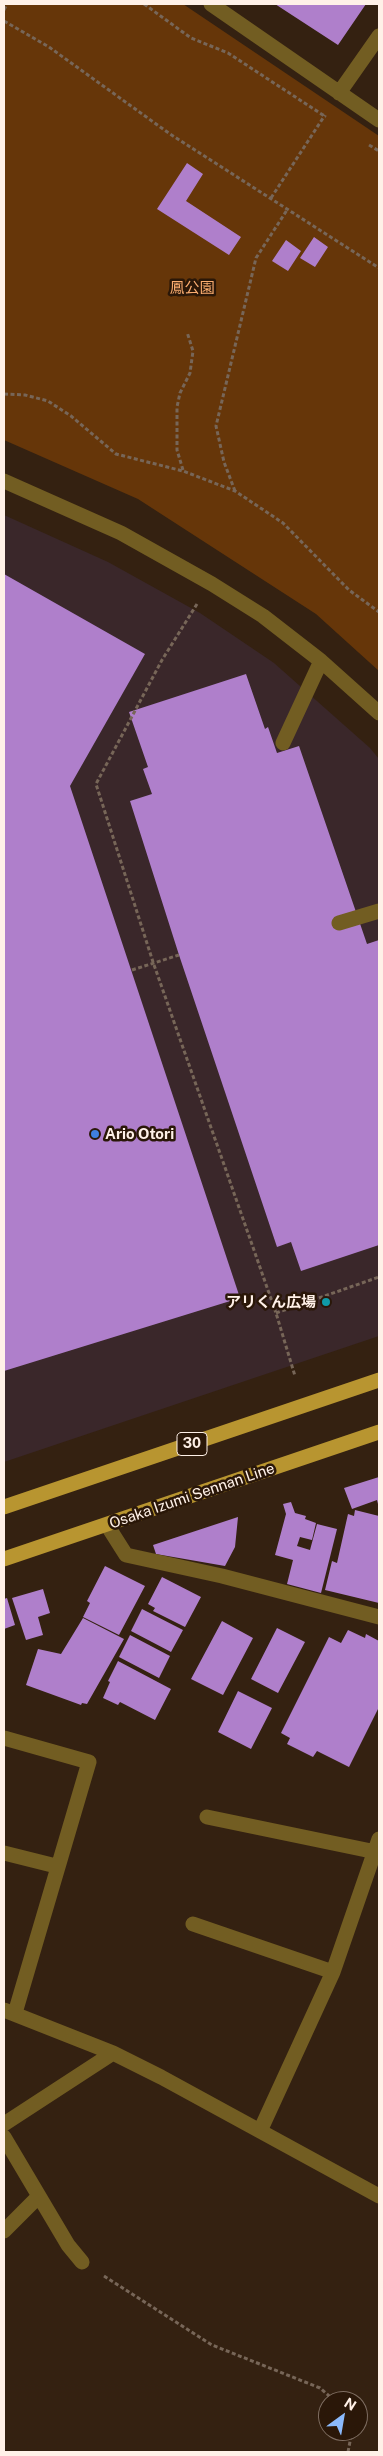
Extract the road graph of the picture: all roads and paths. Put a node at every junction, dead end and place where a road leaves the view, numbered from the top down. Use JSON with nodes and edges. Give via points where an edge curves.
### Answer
{"nodes":[{"id":1,"x":7,"y":4,"type":"edge"},
{"id":2,"x":144,"y":4,"type":"edge"},
{"id":3,"x":211,"y":4,"type":"edge"},
{"id":4,"x":4,"y":10,"type":"edge"},
{"id":5,"x":4,"y":21,"type":"edge"},
{"id":6,"x":379,"y":36,"type":"edge"},
{"id":7,"x":339,"y":93,"type":"junction"},
{"id":8,"x":324,"y":116,"type":"junction"},
{"id":9,"x":379,"y":120,"type":"edge"},
{"id":10,"x":332,"y":121,"type":"dead end"},
{"id":11,"x":364,"y":141,"type":"dead end"},
{"id":12,"x":379,"y":151,"type":"edge"},
{"id":13,"x":271,"y":198,"type":"junction"},
{"id":14,"x":287,"y":210,"type":"junction"},
{"id":15,"x":379,"y":268,"type":"edge"},
{"id":16,"x":187,"y":332,"type":"dead end"},
{"id":17,"x":4,"y":394,"type":"edge"},
{"id":18,"x":183,"y":471,"type":"junction"},
{"id":19,"x":4,"y":482,"type":"edge"},
{"id":20,"x":235,"y":491,"type":"junction"},
{"id":21,"x":199,"y":602,"type":"dead end"},
{"id":22,"x":379,"y":612,"type":"edge"},
{"id":23,"x":321,"y":660,"type":"junction"},
{"id":24,"x":379,"y":713,"type":"edge"},
{"id":25,"x":283,"y":743,"type":"dead end"},
{"id":26,"x":379,"y":911,"type":"edge"},
{"id":27,"x":339,"y":923,"type":"dead end"},
{"id":28,"x":178,"y":955,"type":"dead end"},
{"id":29,"x":153,"y":962,"type":"junction"},
{"id":30,"x":132,"y":970,"type":"dead end"},
{"id":31,"x":379,"y":1277,"type":"edge"},
{"id":32,"x":276,"y":1313,"type":"junction"},
{"id":33,"x":295,"y":1376,"type":"dead end"},
{"id":34,"x":379,"y":1380,"type":"edge"},
{"id":35,"x":379,"y":1432,"type":"edge"},
{"id":36,"x":4,"y":1507,"type":"edge"},
{"id":37,"x":107,"y":1525,"type":"junction"},
{"id":38,"x":4,"y":1559,"type":"edge"},
{"id":39,"x":379,"y":1617,"type":"edge"},
{"id":40,"x":4,"y":1738,"type":"edge"},
{"id":41,"x":207,"y":1817,"type":"dead end"},
{"id":42,"x":378,"y":1846,"type":"edge"},
{"id":43,"x":4,"y":1853,"type":"edge"},
{"id":44,"x":56,"y":1866,"type":"junction"},
{"id":45,"x":193,"y":1924,"type":"dead end"},
{"id":46,"x":333,"y":1972,"type":"junction"},
{"id":47,"x":9,"y":2012,"type":"edge"},
{"id":48,"x":113,"y":2053,"type":"junction"},
{"id":49,"x":4,"y":2124,"type":"edge"},
{"id":50,"x":260,"y":2131,"type":"junction"},
{"id":51,"x":4,"y":2137,"type":"edge"},
{"id":52,"x":39,"y":2196,"type":"junction"},
{"id":53,"x":379,"y":2196,"type":"edge"},
{"id":54,"x":4,"y":2232,"type":"edge"},
{"id":55,"x":82,"y":2262,"type":"joint"},
{"id":56,"x":324,"y":2391,"type":"edge"}],
"edges":[{"from":1,"to":4,"type":"path"},
{"from":2,"to":8,"type":"path","via":[[191,38],[228,53]]},
{"from":3,"to":7,"type":"street"},
{"from":5,"to":13,"type":"path","via":[[49,47],[170,134]]},
{"from":6,"to":7,"type":"street"},
{"from":7,"to":8,"type":"path"},
{"from":7,"to":9,"type":"street"},
{"from":8,"to":10,"type":"path"},
{"from":8,"to":13,"type":"path"},
{"from":11,"to":12,"type":"path"},
{"from":13,"to":14,"type":"path"},
{"from":14,"to":15,"type":"path"},
{"from":14,"to":20,"type":"path","via":[[256,258],[216,426]]},
{"from":16,"to":18,"type":"path","via":[[193,351],[190,373],[177,407],[177,450]]},
{"from":17,"to":18,"type":"path","via":[[48,401],[116,454]]},
{"from":18,"to":20,"type":"path"},
{"from":19,"to":23,"type":"street","via":[[121,532],[263,616]]},
{"from":20,"to":22,"type":"path","via":[[283,523],[349,590]]},
{"from":21,"to":29,"type":"path","via":[[162,660],[96,784]]},
{"from":23,"to":24,"type":"street"},
{"from":23,"to":25,"type":"street"},
{"from":26,"to":27,"type":"street"},
{"from":28,"to":29,"type":"path"},
{"from":29,"to":30,"type":"path"},
{"from":29,"to":32,"type":"path"},
{"from":31,"to":32,"type":"path"},
{"from":32,"to":33,"type":"path"},
{"from":34,"to":36,"type":"main road","number":"30"},
{"from":35,"to":37,"type":"main road","name":"Osaka Izumi Sennan Line"},
{"from":37,"to":38,"type":"main road","name":"Osaka Izumi Sennan Line"},
{"from":37,"to":39,"type":"street","via":[[126,1555]]},
{"from":40,"to":44,"type":"street","via":[[89,1762]]},
{"from":41,"to":42,"type":"street"},
{"from":42,"to":46,"type":"street"},
{"from":43,"to":44,"type":"street"},
{"from":44,"to":47,"type":"street"},
{"from":45,"to":46,"type":"street"},
{"from":46,"to":50,"type":"street"},
{"from":47,"to":48,"type":"street"},
{"from":48,"to":49,"type":"street"},
{"from":48,"to":50,"type":"street"},
{"from":50,"to":53,"type":"street"},
{"from":51,"to":52,"type":"street"},
{"from":52,"to":54,"type":"street"},
{"from":52,"to":55,"type":"street"},
{"from":55,"to":56,"type":"path","via":[[212,2345]]}]}
